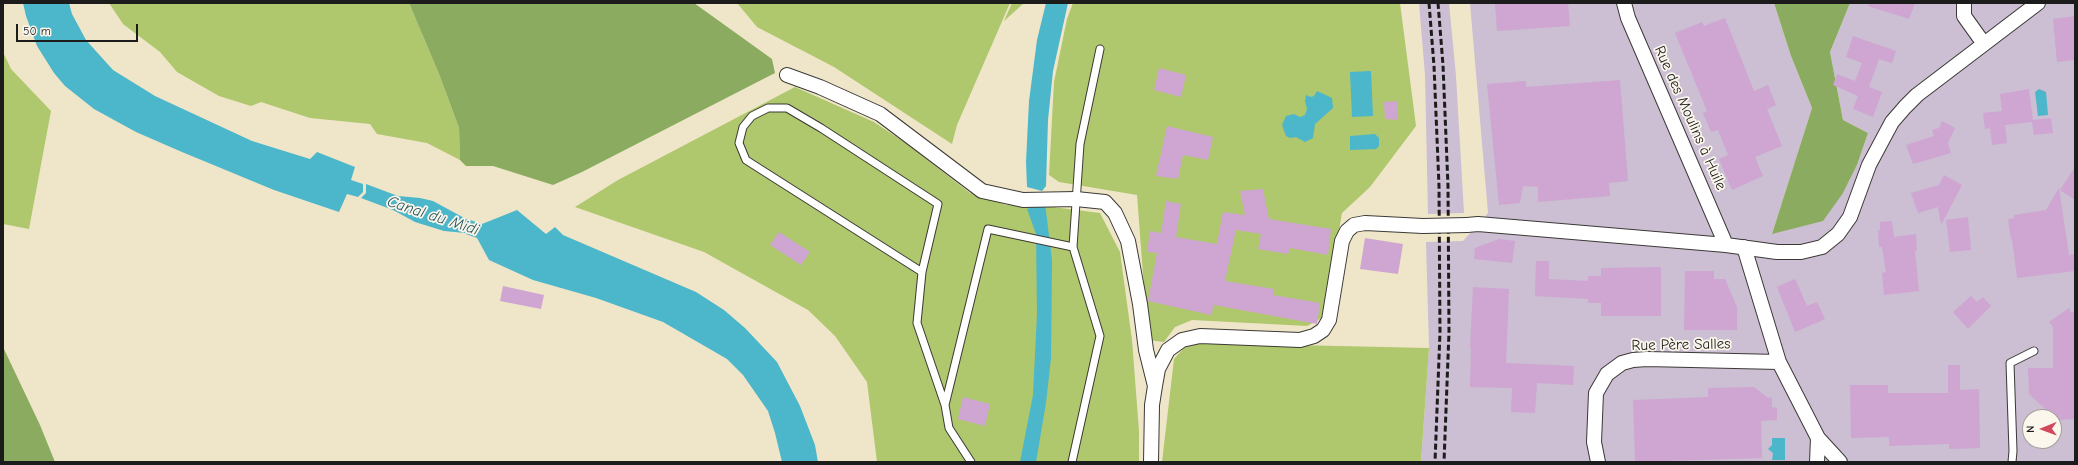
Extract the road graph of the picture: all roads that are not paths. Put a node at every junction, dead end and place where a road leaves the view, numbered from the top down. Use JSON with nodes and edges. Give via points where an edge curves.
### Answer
{"nodes":[{"id":1,"x":1624,"y":3,"type":"edge"},
{"id":2,"x":1964,"y":3,"type":"edge"},
{"id":3,"x":2038,"y":3,"type":"edge"},
{"id":4,"x":1984,"y":44,"type":"junction"},
{"id":5,"x":1100,"y":49,"type":"dead end"},
{"id":6,"x":787,"y":75,"type":"dead end"},
{"id":7,"x":1076,"y":199,"type":"junction"},
{"id":8,"x":1726,"y":245,"type":"junction"},
{"id":9,"x":1744,"y":247,"type":"junction"},
{"id":10,"x":1073,"y":248,"type":"junction"},
{"id":11,"x":922,"y":272,"type":"junction"},
{"id":12,"x":2034,"y":351,"type":"dead end"},
{"id":13,"x":1779,"y":362,"type":"junction"},
{"id":14,"x":1155,"y":386,"type":"junction"},
{"id":15,"x":945,"y":405,"type":"junction"},
{"id":16,"x":1818,"y":438,"type":"junction"},
{"id":17,"x":971,"y":462,"type":"edge"},
{"id":18,"x":1072,"y":462,"type":"edge"},
{"id":19,"x":1151,"y":462,"type":"edge"},
{"id":20,"x":1598,"y":462,"type":"edge"},
{"id":21,"x":1817,"y":462,"type":"edge"},
{"id":22,"x":1840,"y":462,"type":"edge"},
{"id":23,"x":2012,"y":462,"type":"edge"}],
"edges":[{"from":1,"to":8,"type":"street","name":"Rue des Moulins à Huile","via":[[1628,18]]},
{"from":2,"to":4,"type":"street","via":[[1964,16]]},
{"from":3,"to":4,"type":"street"},
{"from":4,"to":9,"type":"street","via":[[1917,95],[1892,122],[1869,165],[1850,217],[1838,234],[1822,247],[1802,252],[1777,252]]},
{"from":5,"to":7,"type":"lane","via":[[1080,144]]},
{"from":6,"to":7,"type":"street","via":[[880,114],[982,191],[1023,200]]},
{"from":7,"to":10,"type":"lane"},
{"from":7,"to":14,"type":"street","via":[[1106,202],[1115,213],[1128,241],[1146,350]]},
{"from":8,"to":9,"type":"street"},
{"from":8,"to":14,"type":"street","bridge":true,"via":[[1486,225],[1354,225],[1342,241],[1329,320],[1323,330],[1300,340],[1200,336],[1182,340],[1168,350],[1158,369]]},
{"from":9,"to":13,"type":"street"},
{"from":10,"to":15,"type":"lane","via":[[988,230]]},
{"from":10,"to":18,"type":"lane","via":[[1100,336]]},
{"from":11,"to":11,"type":"lane","via":[[938,204],[787,108],[768,108],[752,116],[743,127],[739,143],[746,160]]},
{"from":11,"to":15,"type":"lane","via":[[917,323]]},
{"from":12,"to":23,"type":"lane","via":[[2010,363]]},
{"from":13,"to":16,"type":"street"},
{"from":13,"to":20,"type":"street","name":"Rue Père Salles","via":[[1647,359],[1622,363],[1607,374],[1596,393],[1594,442]]},
{"from":14,"to":19,"type":"street"},
{"from":15,"to":17,"type":"lane","via":[[949,428]]},
{"from":16,"to":21,"type":"street"},
{"from":16,"to":22,"type":"street"}]}
